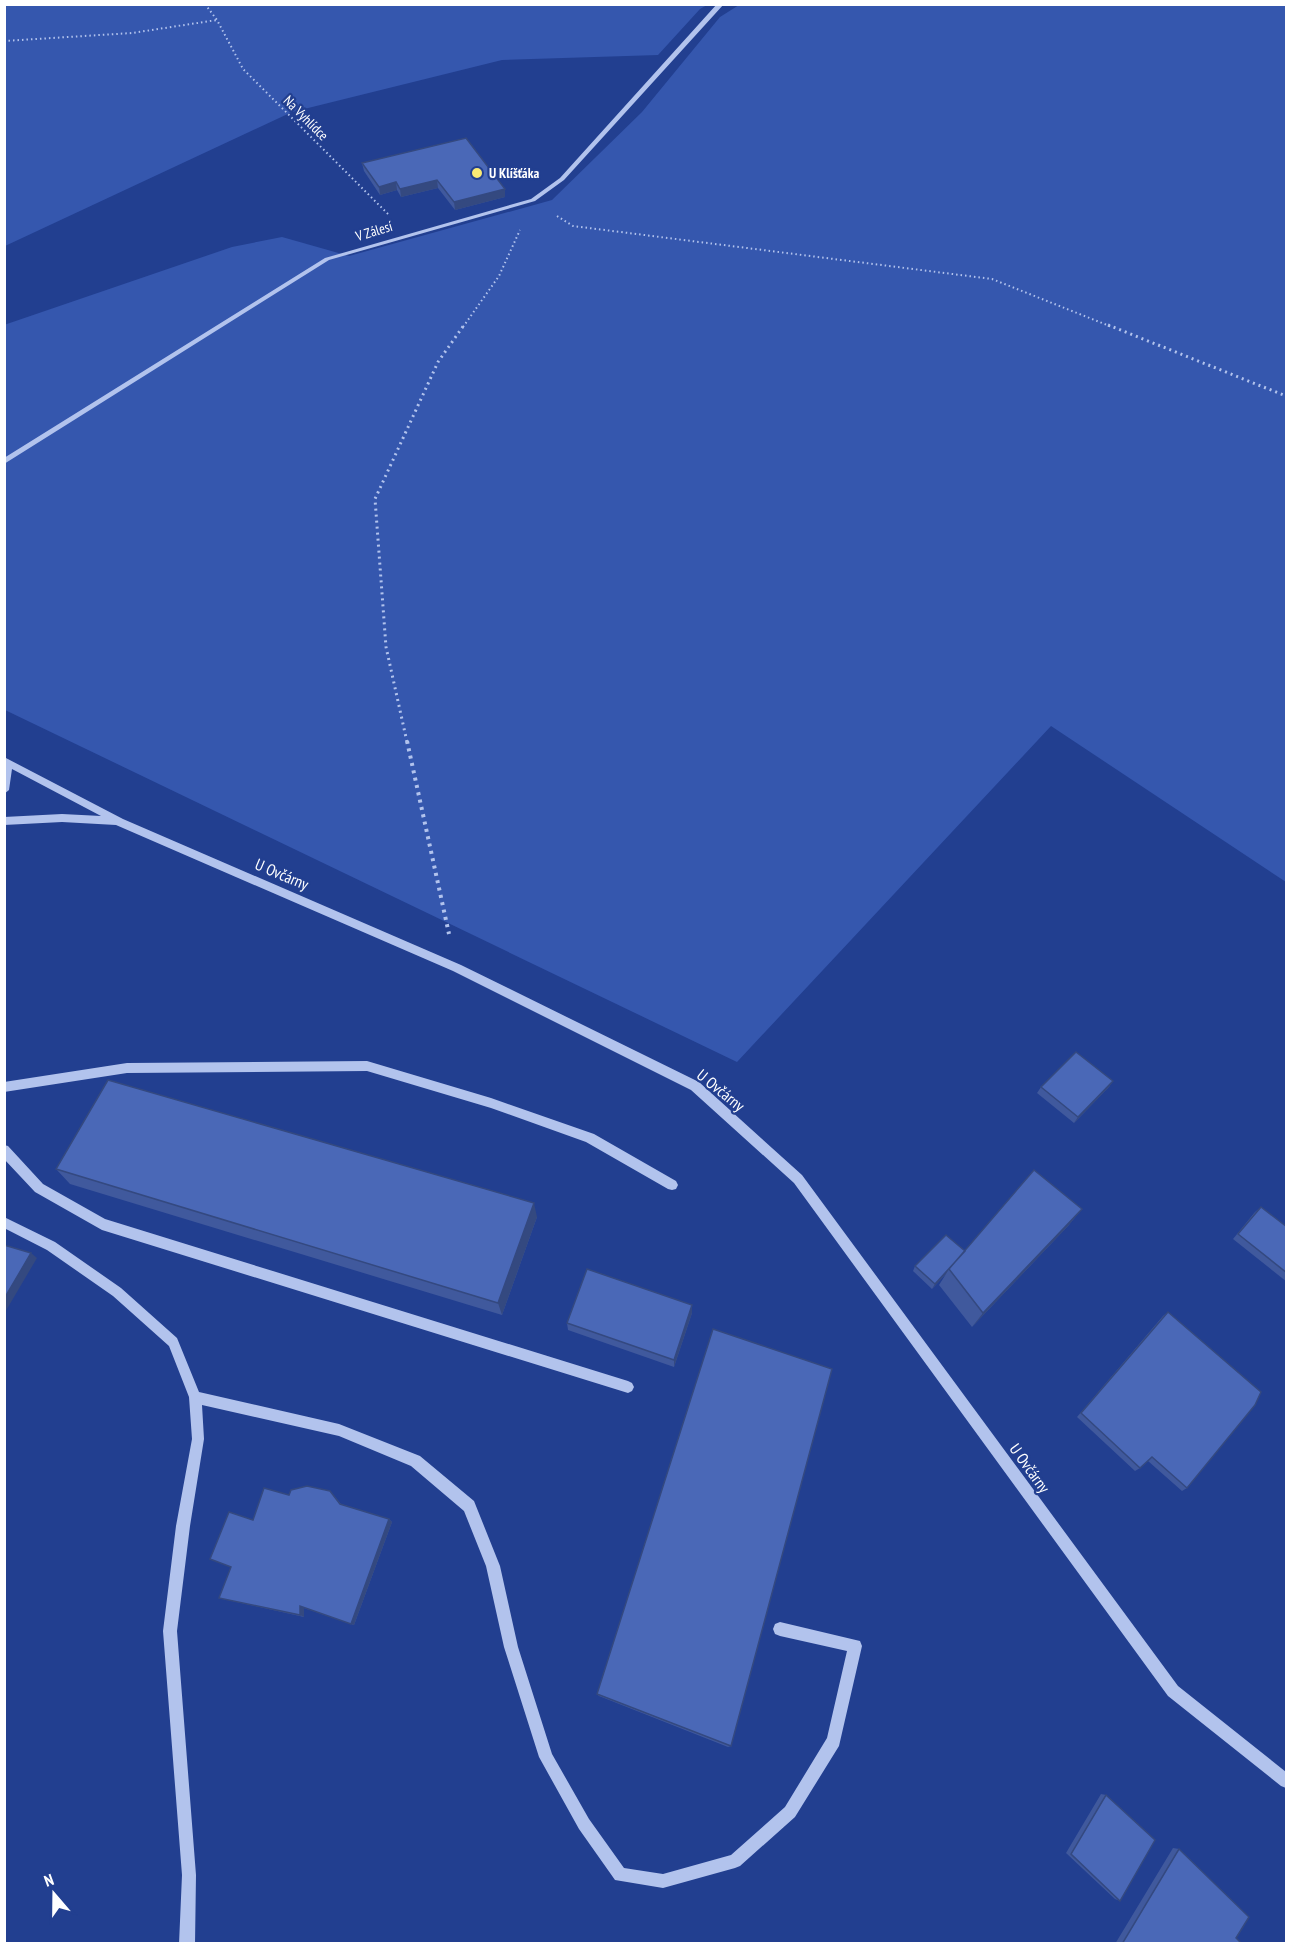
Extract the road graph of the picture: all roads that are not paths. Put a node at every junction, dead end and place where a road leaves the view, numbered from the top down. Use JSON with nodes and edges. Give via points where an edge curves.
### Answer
{"nodes":[{"id":1,"x":721,"y":4,"type":"edge"},
{"id":2,"x":4,"y":462,"type":"edge"},
{"id":3,"x":6,"y":761,"type":"edge"},
{"id":4,"x":4,"y":790,"type":"edge"},
{"id":5,"x":4,"y":821,"type":"edge"},
{"id":6,"x":120,"y":822,"type":"junction"},
{"id":7,"x":4,"y":1087,"type":"edge"},
{"id":8,"x":4,"y":1150,"type":"edge"},
{"id":9,"x":672,"y":1185,"type":"dead end"},
{"id":10,"x":4,"y":1222,"type":"edge"},
{"id":11,"x":628,"y":1387,"type":"dead end"},
{"id":12,"x":195,"y":1397,"type":"junction"},
{"id":13,"x":780,"y":1629,"type":"dead end"},
{"id":14,"x":1287,"y":1781,"type":"edge"},
{"id":15,"x":187,"y":1944,"type":"edge"}],
"edges":[{"from":1,"to":2,"type":"street","name":"V Zálesí","via":[[562,179],[533,200],[327,259]]},
{"from":3,"to":4,"type":"street"},
{"from":3,"to":6,"type":"street","name":"U Ovčárny"},
{"from":5,"to":6,"type":"street","via":[[62,818]]},
{"from":6,"to":14,"type":"street","name":"U Ovčárny","via":[[457,968],[695,1086],[798,1179],[1173,1691]]},
{"from":7,"to":9,"type":"street","via":[[127,1068],[367,1066],[590,1138]]},
{"from":8,"to":11,"type":"street","via":[[39,1188],[102,1224]]},
{"from":10,"to":12,"type":"street","via":[[51,1246],[117,1292],[173,1342]]},
{"from":12,"to":13,"type":"street","via":[[339,1430],[415,1461],[469,1506],[493,1566],[511,1647],[546,1757],[584,1824],[620,1875],[663,1881],[735,1861],[790,1812],[834,1741],[855,1646]]},
{"from":12,"to":15,"type":"street","via":[[198,1439],[170,1631],[189,1875]]}]}
